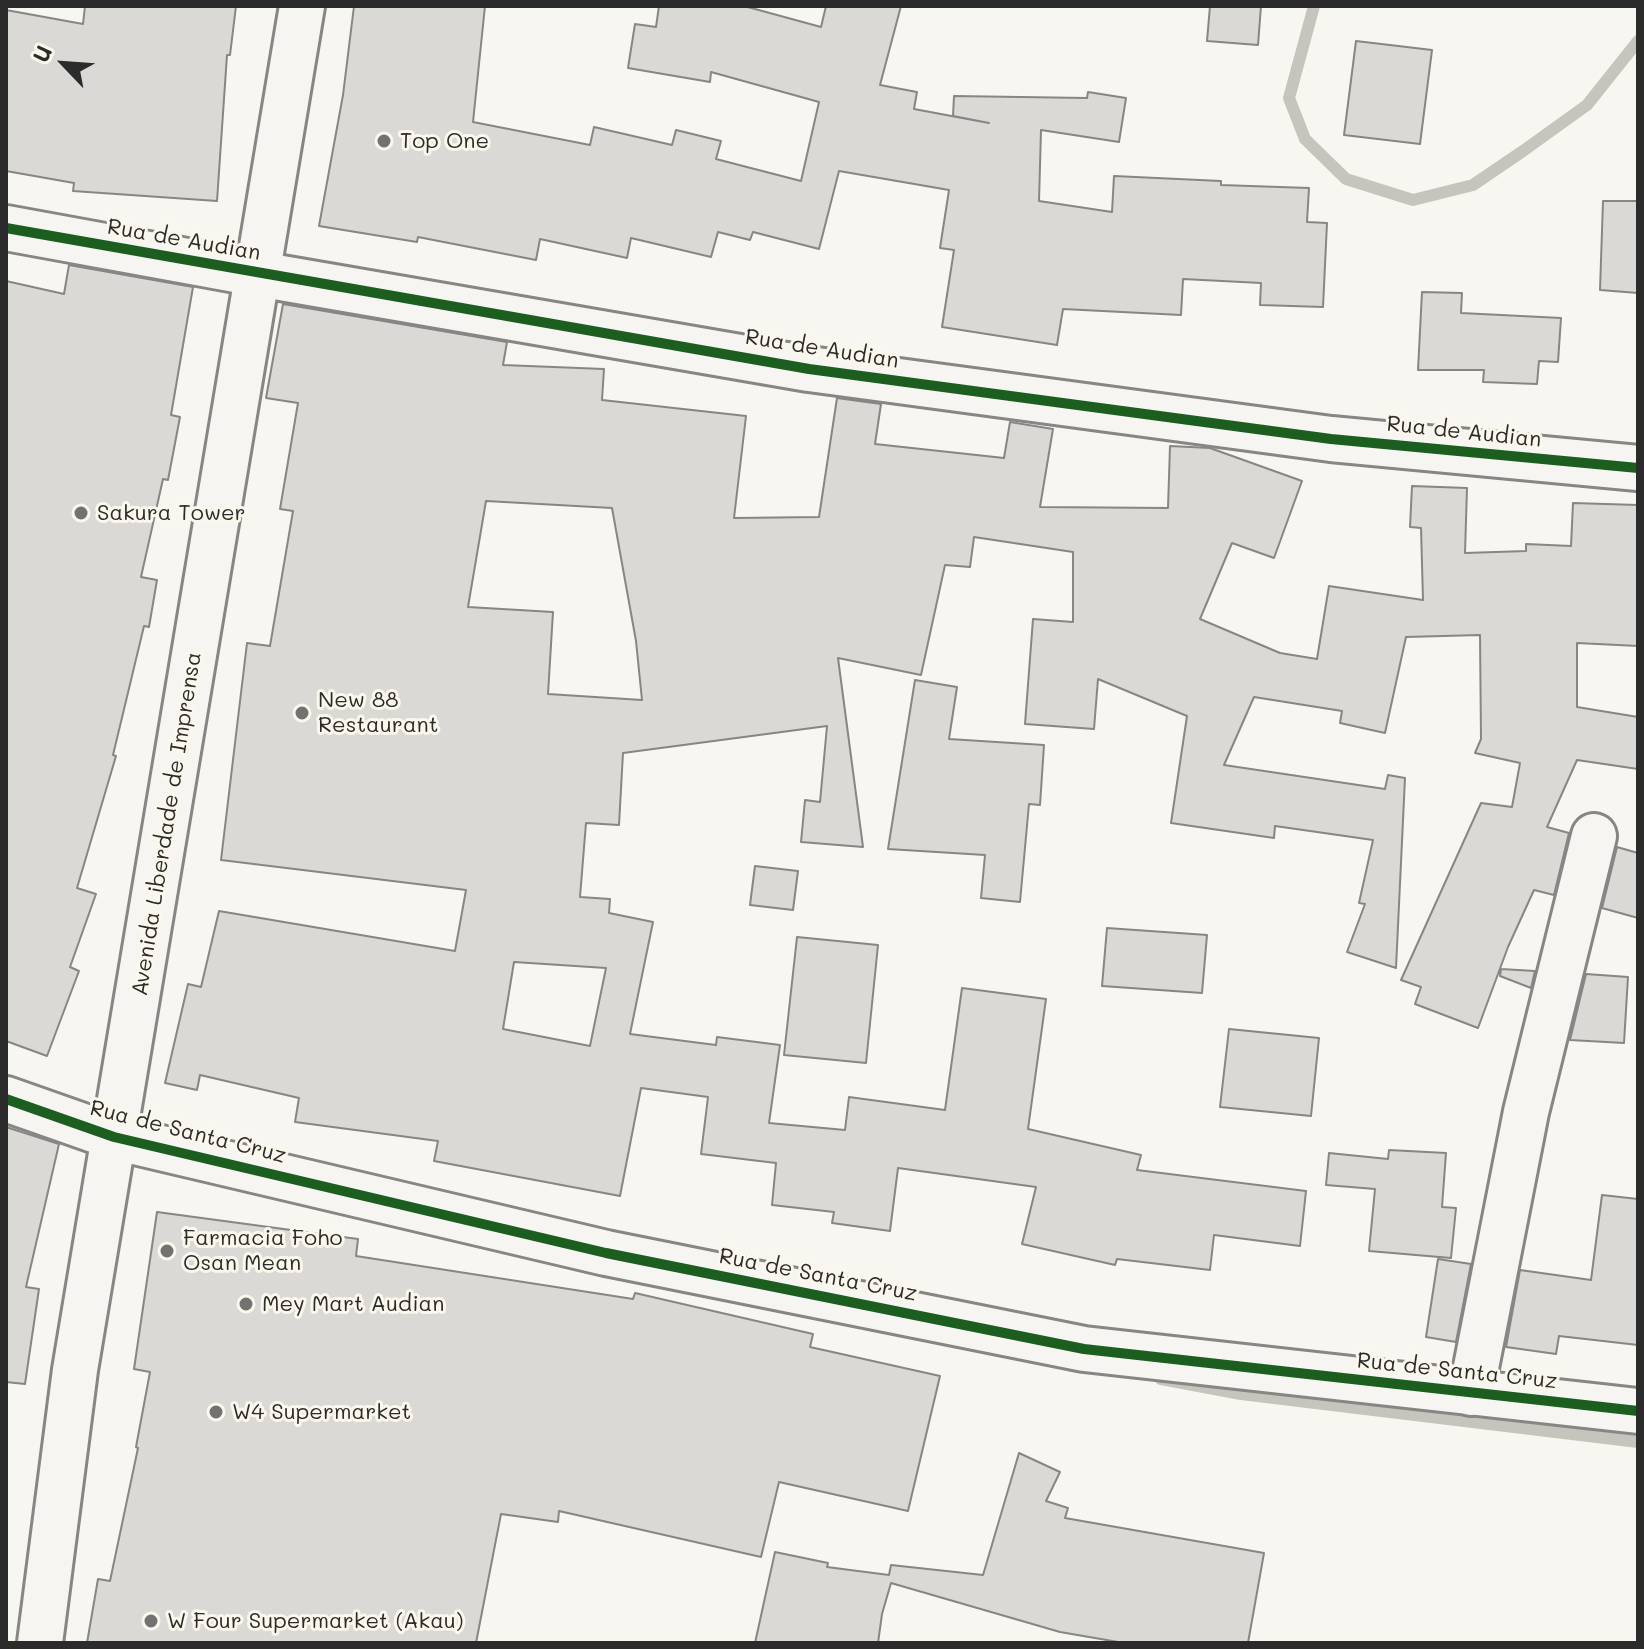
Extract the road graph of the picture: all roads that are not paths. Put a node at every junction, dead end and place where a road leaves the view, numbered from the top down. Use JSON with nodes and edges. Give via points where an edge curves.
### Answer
{"nodes":[{"id":1,"x":302,"y":6,"type":"edge"},
{"id":2,"x":6,"y":228,"type":"edge"},
{"id":3,"x":258,"y":274,"type":"junction"},
{"id":4,"x":1638,"y":468,"type":"edge"},
{"id":5,"x":1594,"y":836,"type":"dead end"},
{"id":6,"x":6,"y":1099,"type":"edge"},
{"id":7,"x":114,"y":1137,"type":"junction"},
{"id":8,"x":1471,"y":1393,"type":"junction"},
{"id":9,"x":1638,"y":1411,"type":"edge"},
{"id":10,"x":40,"y":1643,"type":"edge"}],
"edges":[{"from":1,"to":3,"type":"street","name":"Avenida Liberdade de Imprensa"},
{"from":2,"to":3,"type":"street","name":"Rua de Audian"},
{"from":3,"to":4,"type":"street","name":"Rua de Audian","via":[[809,369],[1331,439]]},
{"from":3,"to":7,"type":"street","name":"Avenida Liberdade de Imprensa"},
{"from":5,"to":8,"type":"street","via":[[1526,1112]]},
{"from":6,"to":7,"type":"street","name":"Rua de Santa Cruz"},
{"from":7,"to":8,"type":"street","name":"Rua de Santa Cruz","via":[[606,1253],[1084,1349]]},
{"from":7,"to":10,"type":"street","name":"Avenida Liberdade de Imprensa","via":[[75,1370]]},
{"from":8,"to":9,"type":"street","name":"Rua de Santa Cruz"}]}
